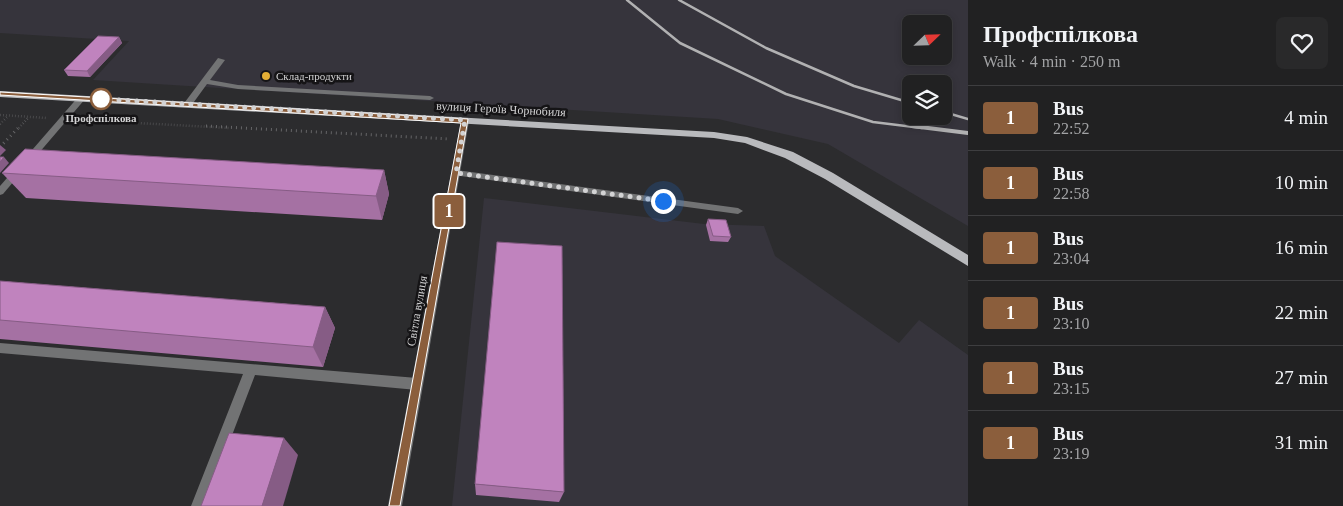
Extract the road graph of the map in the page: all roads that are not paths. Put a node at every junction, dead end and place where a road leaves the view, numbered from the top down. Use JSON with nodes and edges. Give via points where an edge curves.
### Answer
{"nodes":[{"id":1,"x":221,"y":60,"type":"dead end"},
{"id":2,"x":205,"y":81,"type":"junction"},
{"id":3,"x":0,"y":94,"type":"edge"},
{"id":4,"x":82,"y":98,"type":"junction"},
{"id":5,"x":430,"y":98,"type":"dead end"},
{"id":6,"x":188,"y":104,"type":"junction"},
{"id":7,"x":465,"y":120,"type":"junction"},
{"id":8,"x":456,"y":173,"type":"junction"},
{"id":9,"x":0,"y":192,"type":"edge"},
{"id":10,"x":738,"y":211,"type":"dead end"},
{"id":11,"x":968,"y":261,"type":"edge"},
{"id":12,"x":0,"y":348,"type":"edge"},
{"id":13,"x":251,"y":370,"type":"junction"},
{"id":14,"x":417,"y":384,"type":"junction"},
{"id":15,"x":198,"y":506,"type":"edge"},
{"id":16,"x":395,"y":506,"type":"edge"}],
"edges":[{"from":1,"to":2,"type":"street"},
{"from":2,"to":5,"type":"street","via":[[238,87]]},
{"from":2,"to":6,"type":"street"},
{"from":3,"to":4,"type":"main road","name":"вулиця Героїв Чорнобиля"},
{"from":4,"to":6,"type":"main road","name":"вулиця Героїв Чорнобиля"},
{"from":4,"to":9,"type":"street"},
{"from":6,"to":7,"type":"main road","name":"вулиця Героїв Чорнобиля"},
{"from":7,"to":8,"type":"street","name":"Світла вулиця"},
{"from":7,"to":11,"type":"main road","name":"вулиця Героїв Чорнобиля","via":[[714,135],[747,140],[789,155],[829,176]]},
{"from":8,"to":10,"type":"street"},
{"from":8,"to":14,"type":"street","name":"Світла вулиця"},
{"from":12,"to":13,"type":"street"},
{"from":13,"to":14,"type":"street"},
{"from":13,"to":15,"type":"street"},
{"from":14,"to":16,"type":"street","name":"Світла вулиця"}]}
